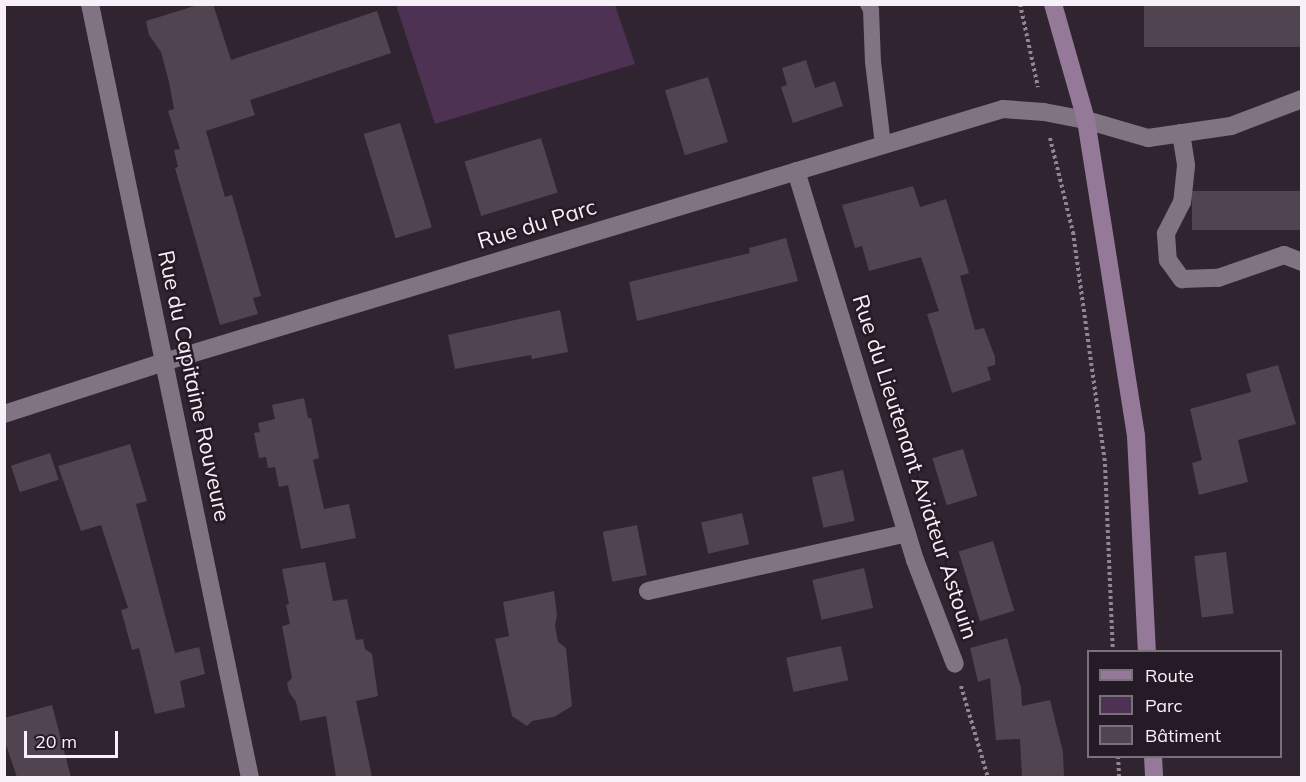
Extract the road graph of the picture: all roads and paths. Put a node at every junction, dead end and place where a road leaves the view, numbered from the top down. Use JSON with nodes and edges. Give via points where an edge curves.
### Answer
{"nodes":[{"id":1,"x":90,"y":4,"type":"edge"},
{"id":2,"x":868,"y":4,"type":"edge"},
{"id":3,"x":1020,"y":4,"type":"edge"},
{"id":4,"x":1053,"y":4,"type":"edge"},
{"id":5,"x":1302,"y":99,"type":"edge"},
{"id":6,"x":1044,"y":112,"type":"junction"},
{"id":7,"x":1086,"y":120,"type":"junction"},
{"id":8,"x":1181,"y":134,"type":"junction"},
{"id":9,"x":883,"y":145,"type":"junction"},
{"id":10,"x":796,"y":171,"type":"junction"},
{"id":11,"x":1302,"y":262,"type":"edge"},
{"id":12,"x":164,"y":362,"type":"junction"},
{"id":13,"x":4,"y":414,"type":"edge"},
{"id":14,"x":907,"y":532,"type":"junction"},
{"id":15,"x":648,"y":591,"type":"dead end"},
{"id":16,"x":1113,"y":650,"type":"edge"},
{"id":17,"x":1148,"y":650,"type":"edge"},
{"id":18,"x":955,"y":664,"type":"joint"},
{"id":19,"x":1118,"y":758,"type":"edge"},
{"id":20,"x":1153,"y":758,"type":"edge"},
{"id":21,"x":250,"y":777,"type":"edge"},
{"id":22,"x":988,"y":777,"type":"edge"},
{"id":23,"x":1119,"y":777,"type":"edge"},
{"id":24,"x":1154,"y":777,"type":"edge"}],
"edges":[{"from":1,"to":12,"type":"street","name":"Rue du Capitaine Rouveure"},
{"from":2,"to":9,"type":"lane"},
{"from":3,"to":6,"type":"path"},
{"from":4,"to":7,"type":"street"},
{"from":5,"to":8,"type":"street","name":"Rue du Parc","via":[[1232,126]]},
{"from":6,"to":7,"type":"street","name":"Rue du Parc"},
{"from":6,"to":9,"type":"street","name":"Rue du Parc","via":[[1003,109]]},
{"from":6,"to":16,"type":"path","via":[[1073,232],[1105,464]]},
{"from":7,"to":8,"type":"street","name":"Rue du Parc","via":[[1148,138]]},
{"from":7,"to":17,"type":"street","via":[[1136,436]]},
{"from":8,"to":11,"type":"street","via":[[1185,166],[1182,202],[1166,234],[1168,260],[1182,279],[1218,278],[1284,255]]},
{"from":9,"to":10,"type":"street","name":"Rue du Parc"},
{"from":10,"to":12,"type":"street","name":"Rue du Parc"},
{"from":10,"to":14,"type":"street","name":"Rue du Lieutenant Aviateur Astouin"},
{"from":12,"to":13,"type":"street","name":"Rue du Parc"},
{"from":12,"to":21,"type":"street","name":"Rue du Capitaine Rouveure"},
{"from":14,"to":15,"type":"street"},
{"from":14,"to":18,"type":"street","name":"Rue du Lieutenant Aviateur Astouin"},
{"from":18,"to":22,"type":"path","name":"Rue du Lieutenant Aviateur Astouin"},
{"from":19,"to":23,"type":"path"},
{"from":20,"to":24,"type":"street"}]}
